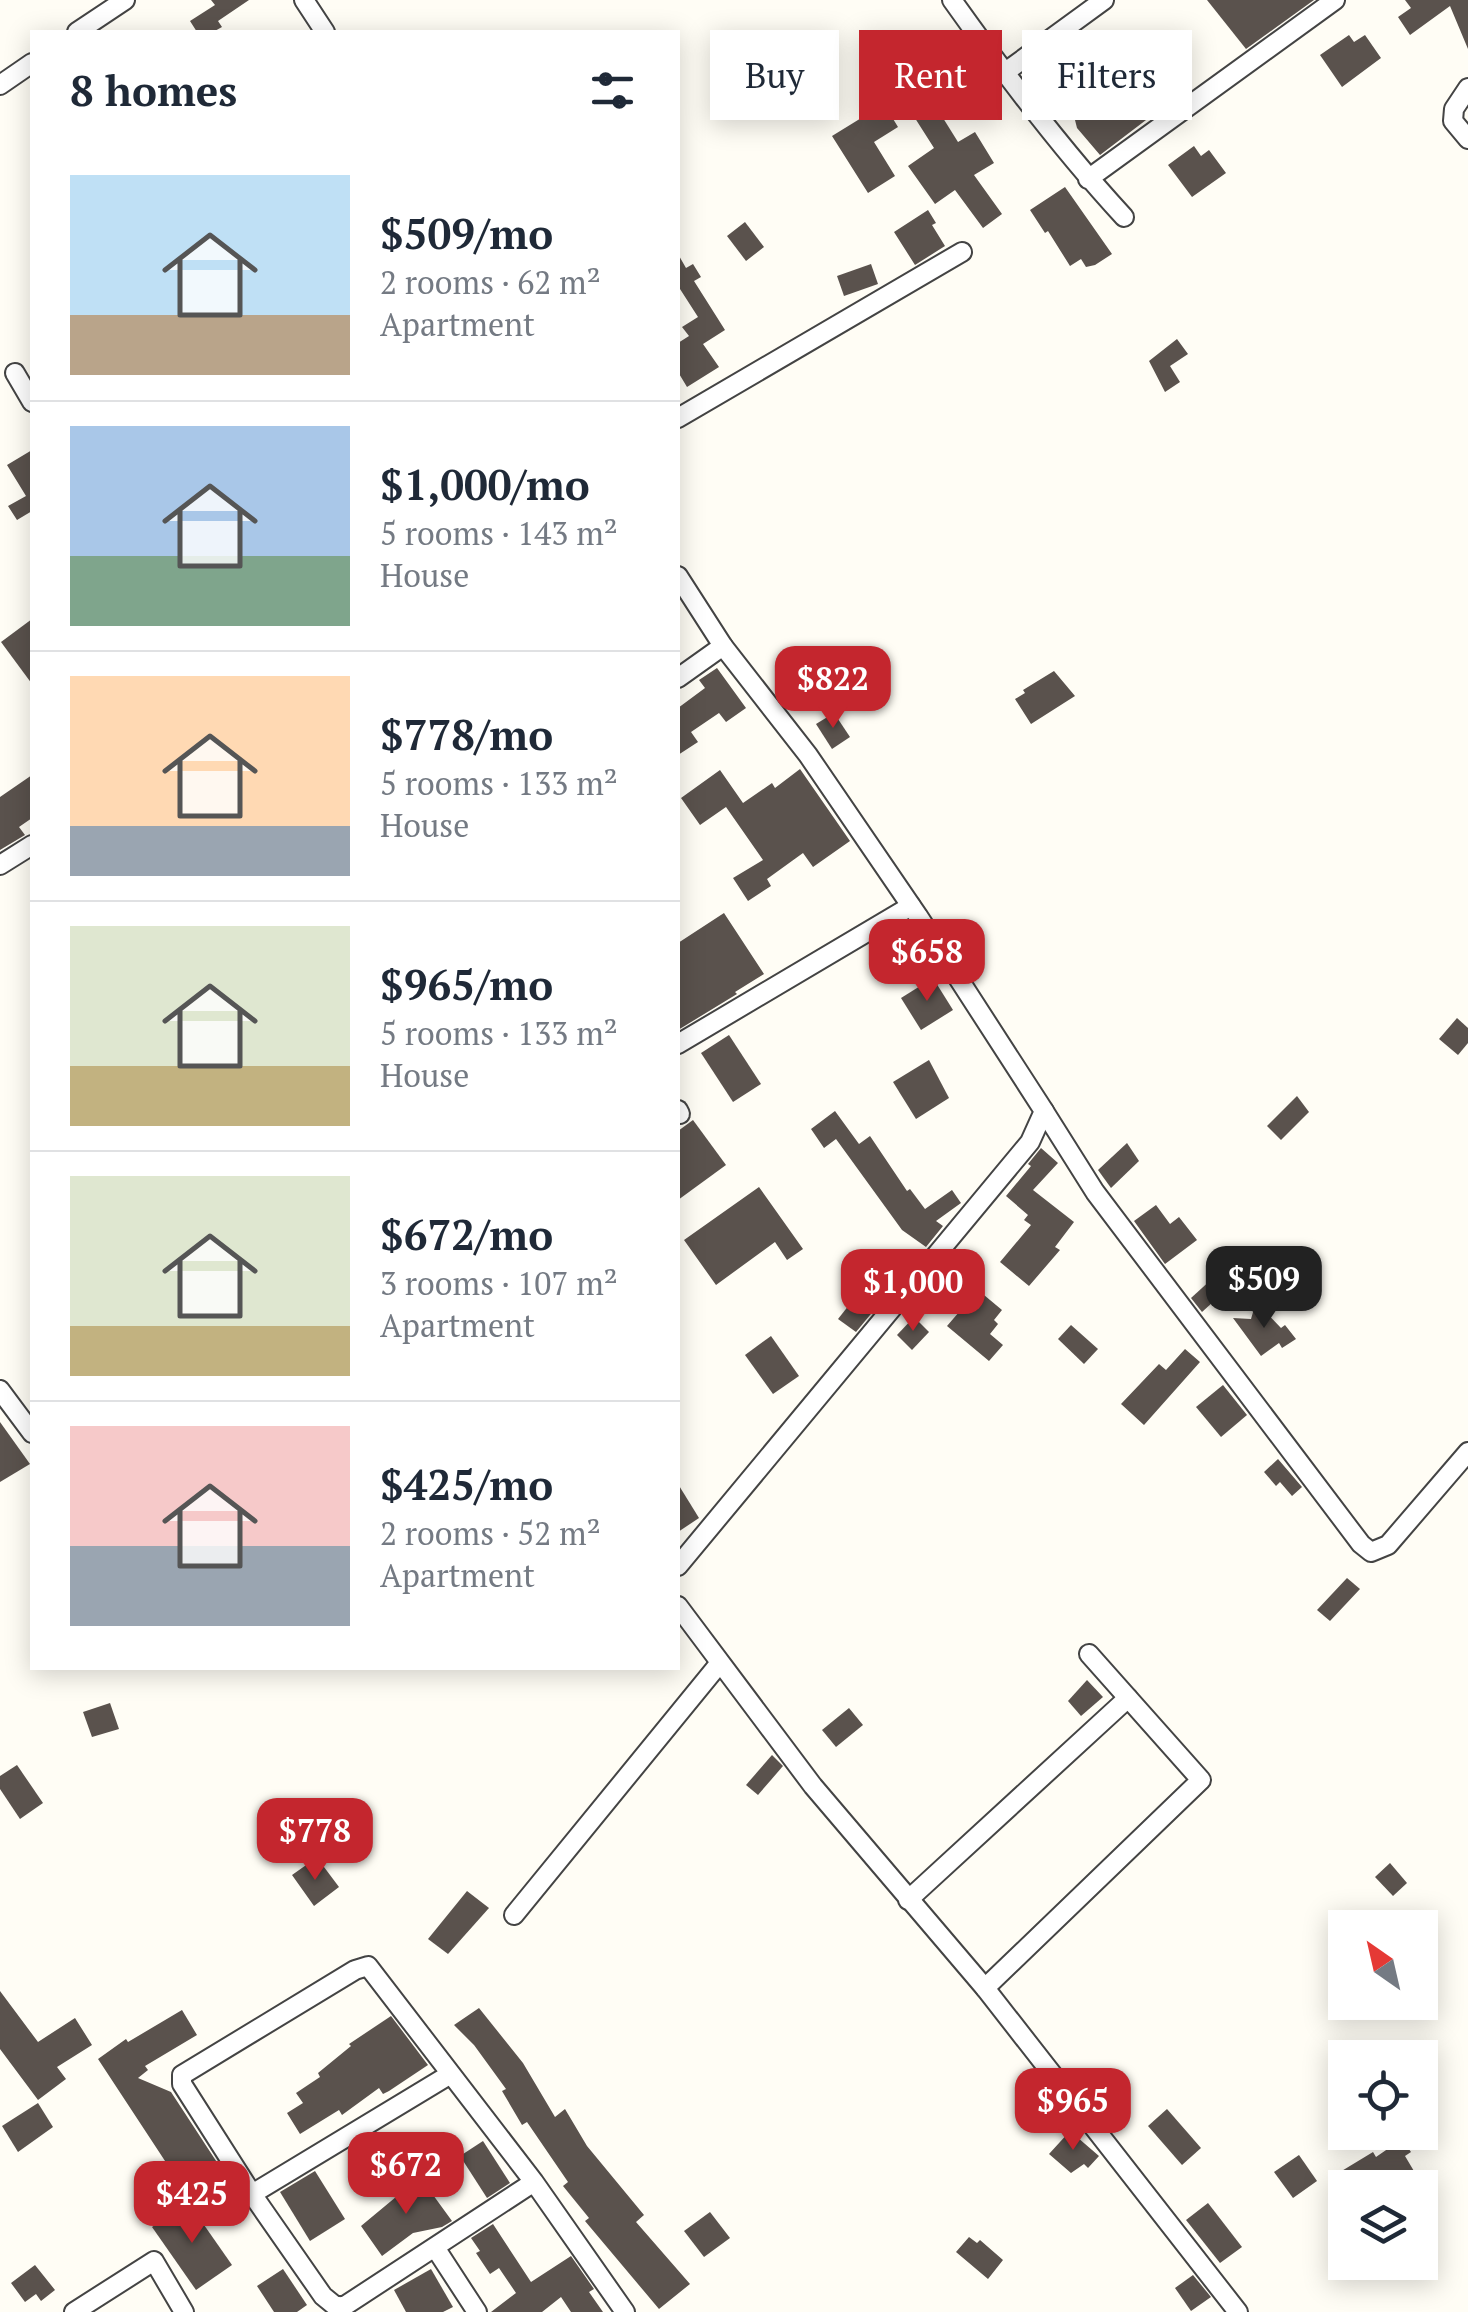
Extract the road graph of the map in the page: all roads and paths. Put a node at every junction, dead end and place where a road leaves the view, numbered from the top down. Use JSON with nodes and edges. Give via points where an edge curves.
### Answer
{"nodes":[{"id":1,"x":125,"y":0,"type":"edge"},
{"id":2,"x":304,"y":0,"type":"edge"},
{"id":3,"x":952,"y":0,"type":"edge"},
{"id":4,"x":1104,"y":0,"type":"edge"},
{"id":5,"x":1335,"y":0,"type":"edge"},
{"id":6,"x":80,"y":30,"type":"edge"},
{"id":7,"x":324,"y":30,"type":"edge"},
{"id":8,"x":30,"y":64,"type":"edge"},
{"id":9,"x":1004,"y":73,"type":"junction"},
{"id":10,"x":0,"y":85,"type":"edge"},
{"id":11,"x":1468,"y":88,"type":"edge"},
{"id":12,"x":1468,"y":138,"type":"edge"},
{"id":13,"x":1088,"y":178,"type":"junction"},
{"id":14,"x":1124,"y":217,"type":"dead end"},
{"id":15,"x":962,"y":252,"type":"dead end"},
{"id":16,"x":15,"y":372,"type":"dead end"},
{"id":17,"x":30,"y":398,"type":"edge"},
{"id":18,"x":680,"y":417,"type":"edge"},
{"id":19,"x":680,"y":579,"type":"edge"},
{"id":20,"x":723,"y":646,"type":"junction"},
{"id":21,"x":680,"y":677,"type":"edge"},
{"id":22,"x":30,"y":847,"type":"edge"},
{"id":23,"x":0,"y":866,"type":"edge"},
{"id":24,"x":911,"y":906,"type":"junction"},
{"id":25,"x":680,"y":1043,"type":"edge"},
{"id":26,"x":1044,"y":1112,"type":"junction"},
{"id":27,"x":0,"y":1390,"type":"edge"},
{"id":28,"x":30,"y":1430,"type":"edge"},
{"id":29,"x":1468,"y":1452,"type":"edge"},
{"id":30,"x":680,"y":1564,"type":"edge"},
{"id":31,"x":680,"y":1609,"type":"edge"},
{"id":32,"x":1089,"y":1654,"type":"dead end"},
{"id":33,"x":719,"y":1664,"type":"junction"},
{"id":34,"x":1128,"y":1698,"type":"junction"},
{"id":35,"x":908,"y":1900,"type":"junction"},
{"id":36,"x":514,"y":1915,"type":"dead end"},
{"id":37,"x":985,"y":1988,"type":"junction"},
{"id":38,"x":449,"y":2074,"type":"junction"},
{"id":39,"x":534,"y":2182,"type":"junction"},
{"id":40,"x":252,"y":2194,"type":"junction"},
{"id":41,"x":436,"y":2249,"type":"junction"},
{"id":42,"x":74,"y":2312,"type":"edge"},
{"id":43,"x":184,"y":2312,"type":"edge"},
{"id":44,"x":477,"y":2312,"type":"edge"},
{"id":45,"x":625,"y":2312,"type":"edge"},
{"id":46,"x":1238,"y":2312,"type":"edge"}],
"edges":[{"from":1,"to":6,"type":"street"},
{"from":2,"to":7,"type":"street"},
{"from":3,"to":9,"type":"street"},
{"from":4,"to":9,"type":"street"},
{"from":5,"to":13,"type":"street"},
{"from":8,"to":10,"type":"street"},
{"from":9,"to":13,"type":"street"},
{"from":11,"to":12,"type":"street","via":[[1453,121]]},
{"from":13,"to":14,"type":"street"},
{"from":15,"to":18,"type":"street"},
{"from":16,"to":17,"type":"street"},
{"from":19,"to":20,"type":"street"},
{"from":20,"to":21,"type":"street"},
{"from":20,"to":24,"type":"street","via":[[808,755]]},
{"from":22,"to":23,"type":"street"},
{"from":24,"to":25,"type":"street"},
{"from":24,"to":26,"type":"street"},
{"from":26,"to":29,"type":"street","via":[[1095,1192],[1361,1544],[1372,1552],[1388,1546]]},
{"from":26,"to":30,"type":"street","via":[[1030,1142]]},
{"from":27,"to":28,"type":"street"},
{"from":31,"to":33,"type":"street"},
{"from":32,"to":34,"type":"street"},
{"from":33,"to":35,"type":"street"},
{"from":33,"to":36,"type":"street"},
{"from":34,"to":35,"type":"street"},
{"from":34,"to":37,"type":"street","via":[[1201,1780]]},
{"from":35,"to":37,"type":"street"},
{"from":37,"to":46,"type":"street"},
{"from":38,"to":39,"type":"street"},
{"from":38,"to":40,"type":"street"},
{"from":38,"to":40,"type":"street","via":[[378,1975],[368,1966],[354,1970],[182,2075]]},
{"from":39,"to":41,"type":"street"},
{"from":39,"to":45,"type":"street"},
{"from":40,"to":41,"type":"street","via":[[334,2305],[343,2307]]},
{"from":41,"to":44,"type":"street"},
{"from":42,"to":43,"type":"street","via":[[154,2261]]}]}
